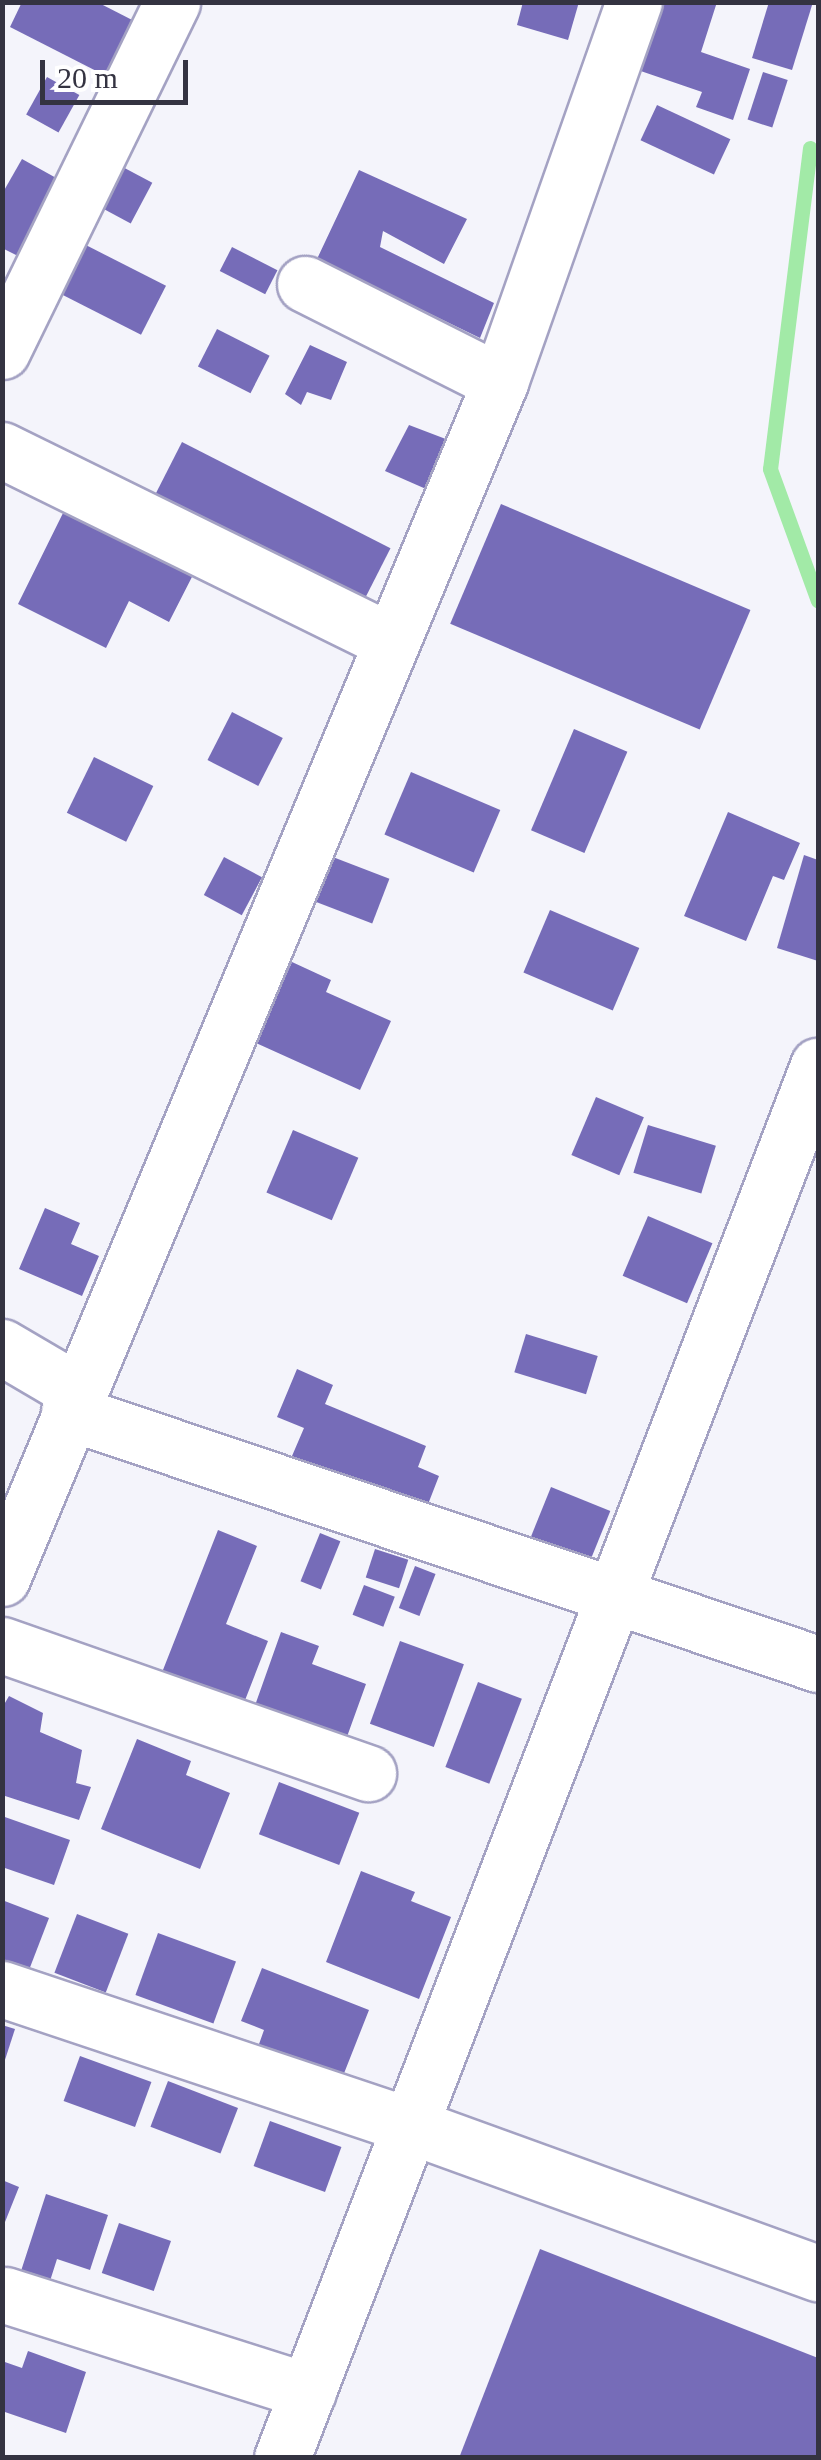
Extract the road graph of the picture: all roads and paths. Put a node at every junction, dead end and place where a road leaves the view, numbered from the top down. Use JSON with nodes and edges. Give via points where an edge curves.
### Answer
{"nodes":[{"id":1,"x":172,"y":2,"type":"edge"},
{"id":2,"x":634,"y":2,"type":"edge"},
{"id":3,"x":305,"y":284,"type":"dead end"},
{"id":4,"x":2,"y":351,"type":"edge"},
{"id":5,"x":500,"y":382,"type":"junction"},
{"id":6,"x":2,"y":450,"type":"edge"},
{"id":7,"x":391,"y":642,"type":"junction"},
{"id":8,"x":818,"y":1066,"type":"edge"},
{"id":9,"x":2,"y":1347,"type":"edge"},
{"id":10,"x":73,"y":1401,"type":"junction"},
{"id":11,"x":2,"y":1578,"type":"edge"},
{"id":12,"x":617,"y":1596,"type":"junction"},
{"id":13,"x":2,"y":1645,"type":"edge"},
{"id":14,"x":818,"y":1664,"type":"edge"},
{"id":15,"x":368,"y":1772,"type":"dead end"},
{"id":16,"x":2,"y":1989,"type":"edge"},
{"id":17,"x":411,"y":2126,"type":"junction"},
{"id":18,"x":818,"y":2272,"type":"edge"},
{"id":19,"x":5,"y":2295,"type":"edge"},
{"id":20,"x":308,"y":2391,"type":"junction"},
{"id":21,"x":282,"y":2458,"type":"edge"}],
"edges":[{"from":1,"to":4,"type":"street"},
{"from":2,"to":5,"type":"street"},
{"from":3,"to":5,"type":"street"},
{"from":5,"to":7,"type":"street"},
{"from":6,"to":7,"type":"street"},
{"from":7,"to":10,"type":"street"},
{"from":8,"to":12,"type":"street"},
{"from":9,"to":10,"type":"street"},
{"from":10,"to":11,"type":"street"},
{"from":10,"to":12,"type":"street"},
{"from":12,"to":14,"type":"street"},
{"from":12,"to":17,"type":"street"},
{"from":13,"to":15,"type":"street"},
{"from":16,"to":17,"type":"street"},
{"from":17,"to":18,"type":"street"},
{"from":17,"to":20,"type":"street"},
{"from":19,"to":20,"type":"street"},
{"from":20,"to":21,"type":"street"}]}
